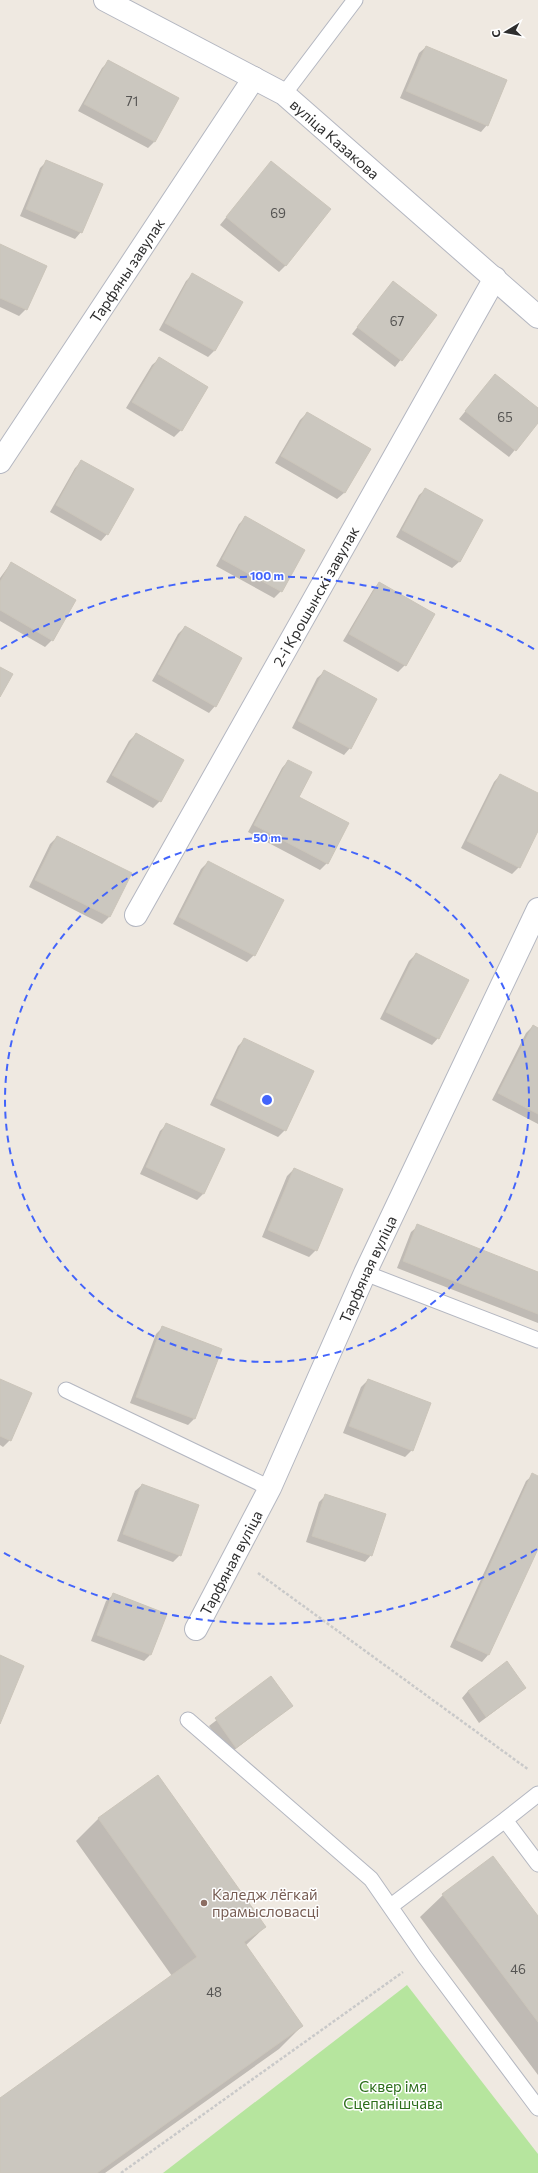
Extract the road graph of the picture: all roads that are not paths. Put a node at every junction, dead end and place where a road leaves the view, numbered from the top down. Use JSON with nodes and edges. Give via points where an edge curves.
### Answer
{"nodes":[{"id":1,"x":106,"y":0,"type":"edge"},
{"id":2,"x":355,"y":0,"type":"edge"},
{"id":3,"x":254,"y":78,"type":"junction"},
{"id":4,"x":284,"y":94,"type":"junction"},
{"id":5,"x":495,"y":278,"type":"junction"},
{"id":6,"x":538,"y":317,"type":"edge"},
{"id":7,"x":0,"y":462,"type":"edge"},
{"id":8,"x":538,"y":908,"type":"edge"},
{"id":9,"x":136,"y":915,"type":"dead end"},
{"id":10,"x":365,"y":1273,"type":"junction"},
{"id":11,"x":538,"y":1340,"type":"edge"},
{"id":12,"x":66,"y":1390,"type":"dead end"},
{"id":13,"x":270,"y":1488,"type":"junction"},
{"id":14,"x":196,"y":1629,"type":"dead end"},
{"id":15,"x":188,"y":1720,"type":"dead end"},
{"id":16,"x":538,"y":1794,"type":"edge"},
{"id":17,"x":505,"y":1820,"type":"junction"},
{"id":18,"x":538,"y":1864,"type":"edge"},
{"id":19,"x":391,"y":1906,"type":"junction"},
{"id":20,"x":538,"y":2108,"type":"edge"}],
"edges":[{"from":1,"to":3,"type":"street","name":"вуліца Казакова"},
{"from":2,"to":4,"type":"lane"},
{"from":3,"to":4,"type":"street","name":"вуліца Казакова"},
{"from":3,"to":7,"type":"street","name":"Тарфяны завулак"},
{"from":4,"to":5,"type":"street","name":"вуліца Казакова"},
{"from":5,"to":6,"type":"street","name":"вуліца Казакова"},
{"from":5,"to":9,"type":"street","name":"2-і Крошынскі завулак"},
{"from":8,"to":10,"type":"street","name":"Тарфяная вуліца"},
{"from":10,"to":11,"type":"lane"},
{"from":10,"to":13,"type":"street","name":"Тарфяная вуліца"},
{"from":12,"to":13,"type":"lane"},
{"from":13,"to":14,"type":"street","name":"Тарфяная вуліца"},
{"from":15,"to":19,"type":"lane","via":[[371,1879]]},
{"from":16,"to":17,"type":"lane"},
{"from":17,"to":18,"type":"lane"},
{"from":17,"to":19,"type":"lane"},
{"from":19,"to":20,"type":"lane","via":[[425,1957]]}]}
